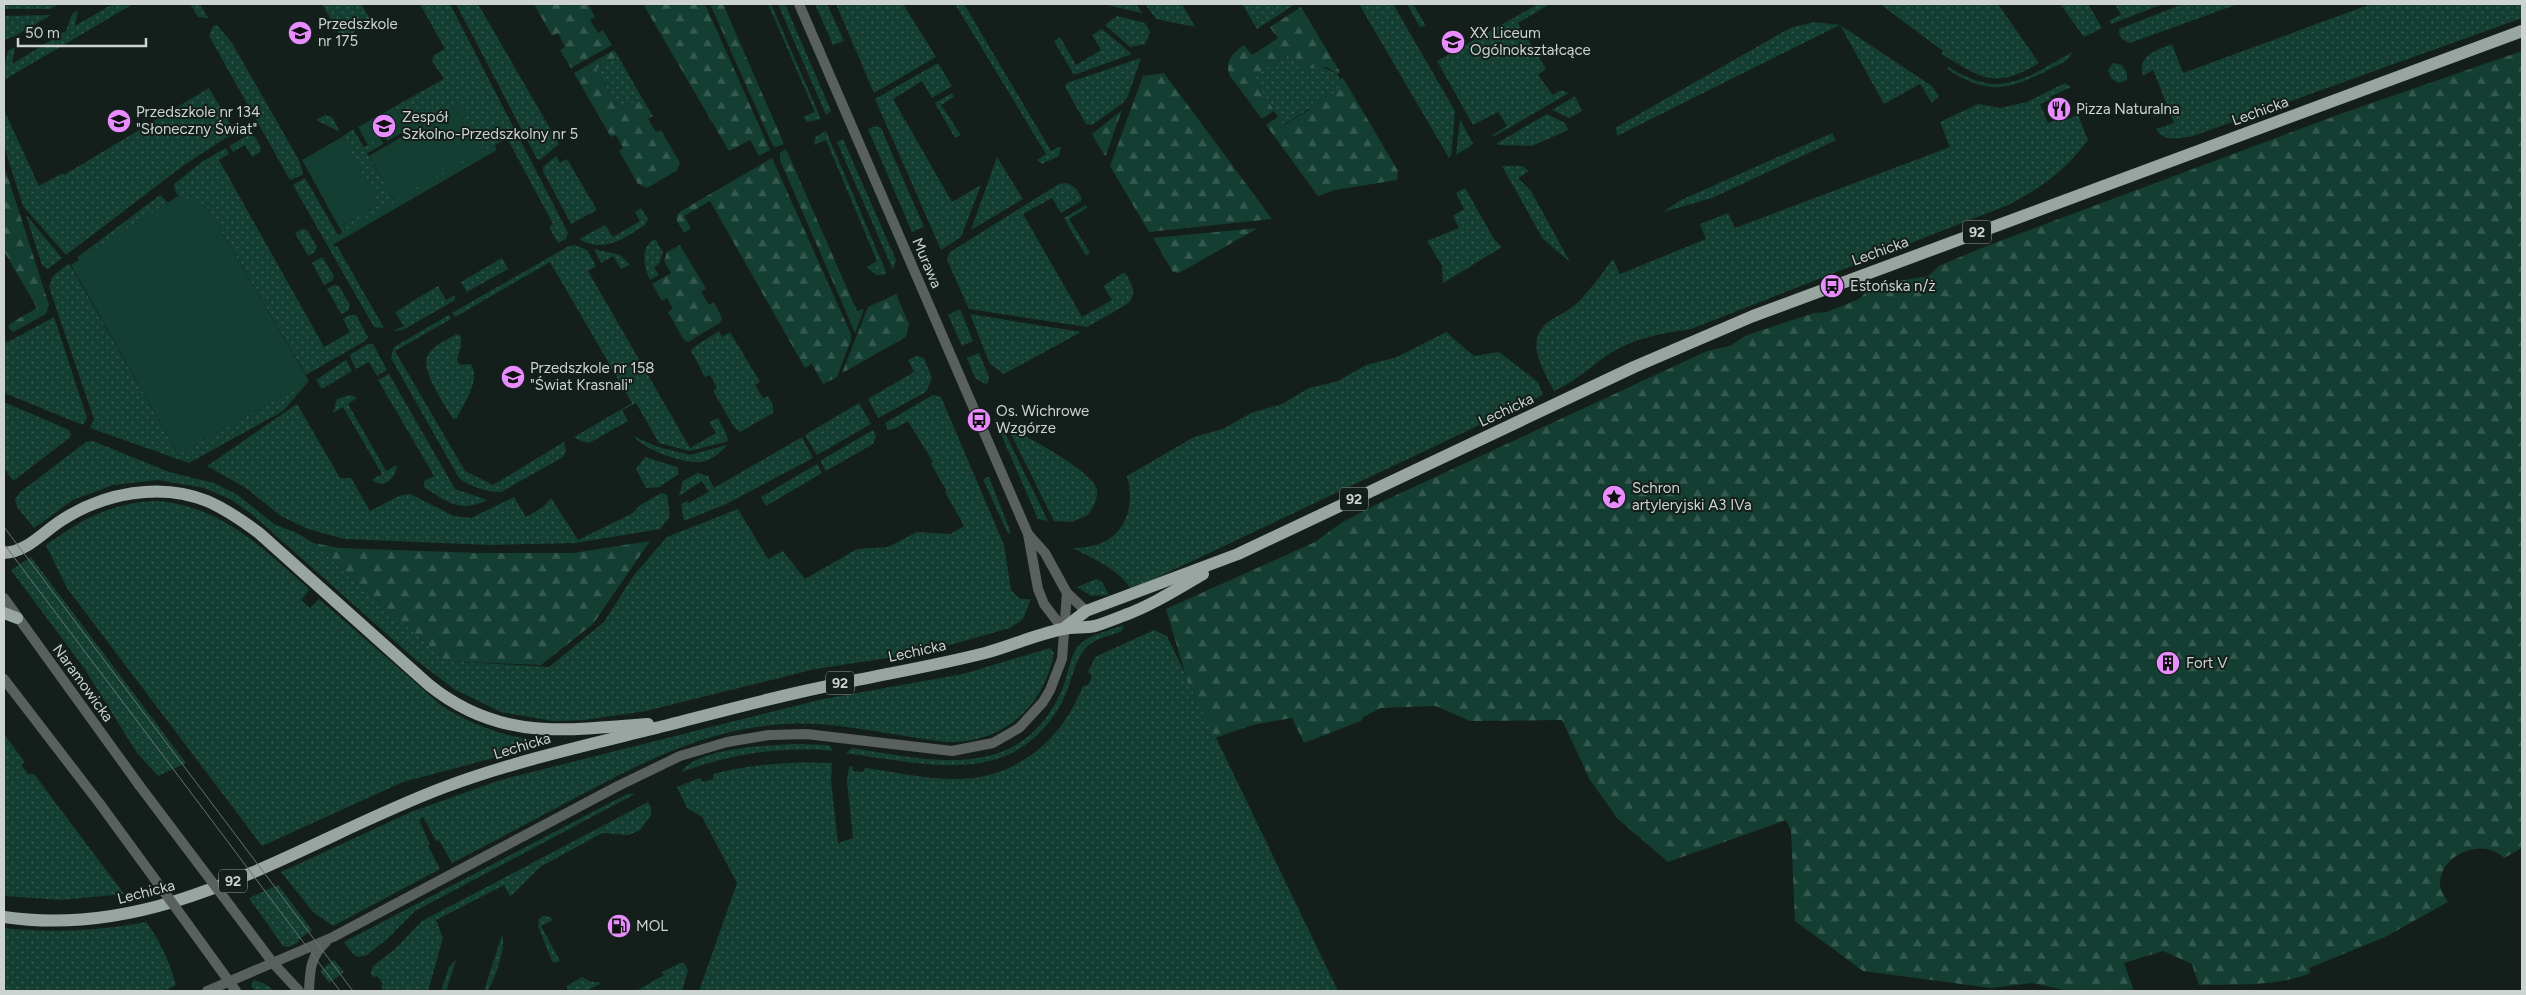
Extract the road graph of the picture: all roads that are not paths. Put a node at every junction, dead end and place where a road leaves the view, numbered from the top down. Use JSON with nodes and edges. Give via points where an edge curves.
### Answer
{"nodes":[{"id":1,"x":799,"y":4,"type":"edge"},
{"id":2,"x":2522,"y":31,"type":"edge"},
{"id":3,"x":1028,"y":534,"type":"junction"},
{"id":4,"x":4,"y":553,"type":"edge"},
{"id":5,"x":1238,"y":554,"type":"junction"},
{"id":6,"x":1067,"y":593,"type":"junction"},
{"id":7,"x":4,"y":598,"type":"edge"},
{"id":8,"x":1086,"y":611,"type":"junction"},
{"id":9,"x":4,"y":613,"type":"edge"},
{"id":10,"x":17,"y":618,"type":"junction"},
{"id":11,"x":1063,"y":629,"type":"junction"},
{"id":12,"x":4,"y":679,"type":"edge"},
{"id":13,"x":683,"y":721,"type":"junction"},
{"id":14,"x":4,"y":917,"type":"edge"},
{"id":15,"x":333,"y":937,"type":"junction"},
{"id":16,"x":273,"y":963,"type":"junction"},
{"id":17,"x":229,"y":982,"type":"junction"},
{"id":18,"x":207,"y":991,"type":"edge"},
{"id":19,"x":236,"y":991,"type":"edge"},
{"id":20,"x":299,"y":991,"type":"edge"},
{"id":21,"x":309,"y":991,"type":"edge"}],
"edges":[{"from":1,"to":3,"type":"street","name":"Murawa"},
{"from":2,"to":5,"type":"main road","name":"Lechicka","number":"92","via":[[1753,316],[1608,379]]},
{"from":3,"to":6,"type":"street","name":"Murawa","via":[[1045,553]]},
{"from":3,"to":11,"type":"street","name":"Murawa","via":[[1041,596]]},
{"from":4,"to":13,"type":"main road","via":[[21,550],[79,510],[112,496],[165,491],[183,495],[231,513],[259,533],[429,685],[478,714],[511,726],[548,731]]},
{"from":5,"to":8,"type":"main road","name":"Lechicka","number":"92"},
{"from":5,"to":11,"type":"main road","name":"Lechicka","number":"92","via":[[1135,611],[1094,626]]},
{"from":6,"to":8,"type":"street","name":"Murawa"},
{"from":6,"to":11,"type":"street"},
{"from":7,"to":10,"type":"street","name":"Naramowicka"},
{"from":8,"to":11,"type":"main road","name":"Lechicka","number":"92"},
{"from":9,"to":10,"type":"main road"},
{"from":10,"to":16,"type":"street","name":"Naramowicka","bridge":true},
{"from":11,"to":13,"type":"main road","name":"Lechicka","number":"92","via":[[930,666],[841,683]]},
{"from":11,"to":15,"type":"street","via":[[1062,659],[1043,702],[1019,728],[993,743],[952,751],[806,734],[727,742],[680,756]]},
{"from":12,"to":17,"type":"street","bridge":true,"via":[[100,804]]},
{"from":13,"to":14,"type":"main road","name":"Lechicka","number":"92","via":[[547,755],[448,786],[352,826],[237,880],[169,905],[132,914],[94,918],[40,920]]},
{"from":15,"to":16,"type":"street"},
{"from":15,"to":21,"type":"street","via":[[314,957],[310,967]]},
{"from":16,"to":17,"type":"street"},
{"from":16,"to":20,"type":"street"},
{"from":17,"to":18,"type":"street"},
{"from":17,"to":19,"type":"street"}]}
